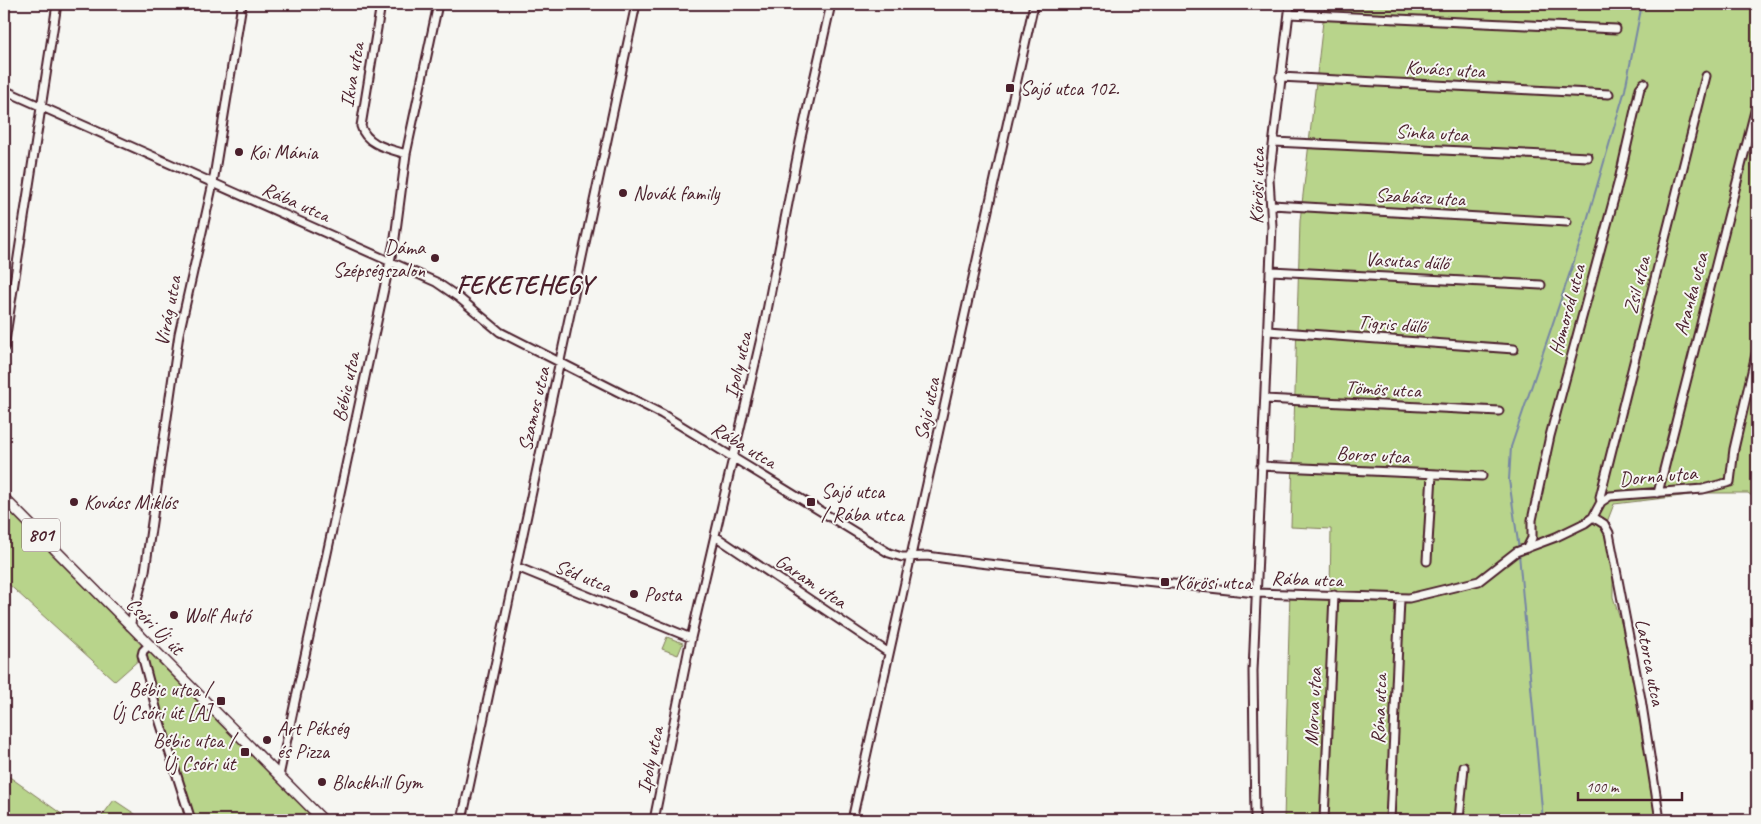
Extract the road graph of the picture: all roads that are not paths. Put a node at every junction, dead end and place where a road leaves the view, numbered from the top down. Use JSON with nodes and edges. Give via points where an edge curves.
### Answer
{"nodes":[{"id":1,"x":57,"y":4,"type":"edge"},
{"id":2,"x":242,"y":4,"type":"edge"},
{"id":3,"x":381,"y":4,"type":"edge"},
{"id":4,"x":438,"y":4,"type":"edge"},
{"id":5,"x":636,"y":4,"type":"edge"},
{"id":6,"x":830,"y":4,"type":"edge"},
{"id":7,"x":1034,"y":4,"type":"edge"},
{"id":8,"x":1290,"y":4,"type":"edge"},
{"id":9,"x":1289,"y":14,"type":"junction"},
{"id":10,"x":1616,"y":29,"type":"dead end"},
{"id":11,"x":1706,"y":76,"type":"dead end"},
{"id":12,"x":1280,"y":77,"type":"junction"},
{"id":13,"x":1644,"y":83,"type":"dead end"},
{"id":14,"x":4,"y":90,"type":"edge"},
{"id":15,"x":1609,"y":94,"type":"dead end"},
{"id":16,"x":1757,"y":103,"type":"edge"},
{"id":17,"x":42,"y":107,"type":"junction"},
{"id":18,"x":1274,"y":142,"type":"junction"},
{"id":19,"x":406,"y":154,"type":"junction"},
{"id":20,"x":1588,"y":157,"type":"dead end"},
{"id":21,"x":214,"y":183,"type":"junction"},
{"id":22,"x":1272,"y":205,"type":"junction"},
{"id":23,"x":1567,"y":222,"type":"dead end"},
{"id":24,"x":390,"y":262,"type":"junction"},
{"id":25,"x":1271,"y":271,"type":"junction"},
{"id":26,"x":1541,"y":285,"type":"dead end"},
{"id":27,"x":1268,"y":331,"type":"junction"},
{"id":28,"x":4,"y":348,"type":"edge"},
{"id":29,"x":1514,"y":349,"type":"dead end"},
{"id":30,"x":1757,"y":350,"type":"edge"},
{"id":31,"x":561,"y":361,"type":"junction"},
{"id":32,"x":1265,"y":399,"type":"junction"},
{"id":33,"x":1499,"y":412,"type":"dead end"},
{"id":34,"x":733,"y":458,"type":"junction"},
{"id":35,"x":1261,"y":466,"type":"junction"},
{"id":36,"x":1432,"y":474,"type":"junction"},
{"id":37,"x":1482,"y":476,"type":"dead end"},
{"id":38,"x":1658,"y":494,"type":"junction"},
{"id":39,"x":4,"y":498,"type":"edge"},
{"id":40,"x":1601,"y":502,"type":"junction"},
{"id":41,"x":1593,"y":517,"type":"junction"},
{"id":42,"x":715,"y":536,"type":"junction"},
{"id":43,"x":1522,"y":550,"type":"junction"},
{"id":44,"x":912,"y":558,"type":"junction"},
{"id":45,"x":1427,"y":560,"type":"dead end"},
{"id":46,"x":517,"y":567,"type":"junction"},
{"id":47,"x":1256,"y":593,"type":"junction"},
{"id":48,"x":1334,"y":595,"type":"junction"},
{"id":49,"x":1400,"y":598,"type":"junction"},
{"id":50,"x":130,"y":626,"type":"junction"},
{"id":51,"x":692,"y":638,"type":"junction"},
{"id":52,"x":149,"y":645,"type":"junction"},
{"id":53,"x":889,"y":653,"type":"junction"},
{"id":54,"x":1464,"y":767,"type":"dead end"},
{"id":55,"x":279,"y":776,"type":"junction"},
{"id":56,"x":191,"y":820,"type":"edge"},
{"id":57,"x":323,"y":820,"type":"edge"},
{"id":58,"x":462,"y":820,"type":"edge"},
{"id":59,"x":654,"y":820,"type":"edge"},
{"id":60,"x":852,"y":820,"type":"edge"},
{"id":61,"x":1255,"y":820,"type":"edge"},
{"id":62,"x":1324,"y":820,"type":"edge"},
{"id":63,"x":1390,"y":820,"type":"edge"},
{"id":64,"x":1459,"y":820,"type":"edge"},
{"id":65,"x":1660,"y":820,"type":"edge"}],
"edges":[{"from":1,"to":17,"type":"street"},
{"from":2,"to":21,"type":"street","name":"Virág utca"},
{"from":3,"to":19,"type":"street","name":"Ikva utca","via":[[361,126],[367,138],[375,143]]},
{"from":4,"to":19,"type":"street","name":"Bébic utca"},
{"from":5,"to":31,"type":"street","name":"Szamos utca"},
{"from":6,"to":34,"type":"street","name":"Ipoly utca","via":[[764,329]]},
{"from":7,"to":44,"type":"street","name":"Sajó utca","via":[[978,263],[941,414]]},
{"from":8,"to":9,"type":"street","name":"Kőrösi utca"},
{"from":9,"to":10,"type":"street"},
{"from":9,"to":12,"type":"street","name":"Kőrösi utca"},
{"from":11,"to":40,"type":"street","name":"Zsil utca"},
{"from":12,"to":15,"type":"street","name":"Kovács utca"},
{"from":12,"to":18,"type":"street","name":"Kőrösi utca"},
{"from":13,"to":43,"type":"street","name":"Homoród utca","via":[[1640,88],[1619,180],[1550,436],[1532,520],[1532,538]]},
{"from":14,"to":17,"type":"street","name":"Rába utca"},
{"from":16,"to":38,"type":"street","name":"Aranka utca"},
{"from":17,"to":21,"type":"street","name":"Rába utca"},
{"from":17,"to":28,"type":"street"},
{"from":18,"to":20,"type":"street","name":"Sinka utca"},
{"from":18,"to":22,"type":"street","name":"Kőrösi utca","via":[[1270,179]]},
{"from":19,"to":24,"type":"street","name":"Bébic utca"},
{"from":21,"to":24,"type":"street","name":"Rába utca"},
{"from":21,"to":50,"type":"street","name":"Virág utca","via":[[181,323],[144,571]]},
{"from":22,"to":23,"type":"street","name":"Szabász utca"},
{"from":22,"to":25,"type":"street","name":"Kőrösi utca"},
{"from":24,"to":31,"type":"street","name":"Rába utca","via":[[448,289],[500,332]]},
{"from":24,"to":55,"type":"street","name":"Bébic utca"},
{"from":25,"to":26,"type":"street","name":"Vasutas dűlő"},
{"from":25,"to":27,"type":"street","name":"Kőrösi utca"},
{"from":27,"to":29,"type":"street","name":"Tigris dűlő"},
{"from":27,"to":32,"type":"street","name":"Kőrösi utca"},
{"from":30,"to":38,"type":"street","name":"Dorna utca","via":[[1734,449],[1730,482]]},
{"from":31,"to":34,"type":"street","name":"Rába utca","via":[[628,395]]},
{"from":31,"to":46,"type":"street","name":"Szamos utca"},
{"from":32,"to":33,"type":"street","name":"Tömös utca"},
{"from":32,"to":35,"type":"street","name":"Kőrösi utca"},
{"from":34,"to":42,"type":"street","name":"Ipoly utca"},
{"from":34,"to":44,"type":"street","name":"Rába utca","via":[[889,553]]},
{"from":35,"to":36,"type":"street","name":"Boros utca"},
{"from":35,"to":47,"type":"street","name":"Kőrösi utca"},
{"from":36,"to":37,"type":"street","name":"Boros utca"},
{"from":36,"to":45,"type":"street"},
{"from":38,"to":40,"type":"street","name":"Dorna utca","via":[[1610,496]]},
{"from":39,"to":50,"type":"main road","name":"Csóri Új út","number":"801"},
{"from":40,"to":41,"type":"street","name":"Dorna utca"},
{"from":41,"to":43,"type":"street","via":[[1572,530]]},
{"from":41,"to":65,"type":"street","name":"Latorca utca","via":[[1604,524],[1608,533],[1641,698]]},
{"from":42,"to":51,"type":"street","name":"Ipoly utca"},
{"from":42,"to":53,"type":"street","name":"Garam utca"},
{"from":43,"to":49,"type":"street","name":"Rába utca","via":[[1479,581],[1424,596]]},
{"from":44,"to":47,"type":"street","name":"Rába utca","via":[[927,556]]},
{"from":44,"to":53,"type":"street","name":"Sajó utca"},
{"from":46,"to":51,"type":"street","name":"Séd utca"},
{"from":46,"to":58,"type":"street","name":"Szamos utca"},
{"from":47,"to":48,"type":"street","name":"Rába utca"},
{"from":47,"to":61,"type":"street","name":"Kőrösi utca","via":[[1253,671]]},
{"from":48,"to":49,"type":"street","name":"Rába utca"},
{"from":48,"to":62,"type":"street","name":"Morva utca"},
{"from":49,"to":63,"type":"street","name":"Róna utca"},
{"from":50,"to":52,"type":"main road","name":"Csóri Új út","number":"801"},
{"from":51,"to":59,"type":"street","name":"Ipoly utca"},
{"from":52,"to":55,"type":"main road","name":"Csóri Új út","number":"801"},
{"from":52,"to":56,"type":"street","via":[[143,651],[144,663]]},
{"from":53,"to":60,"type":"street","name":"Sajó utca"},
{"from":54,"to":64,"type":"street"},
{"from":55,"to":57,"type":"main road","name":"Csóri Új út","number":"801"}]}
